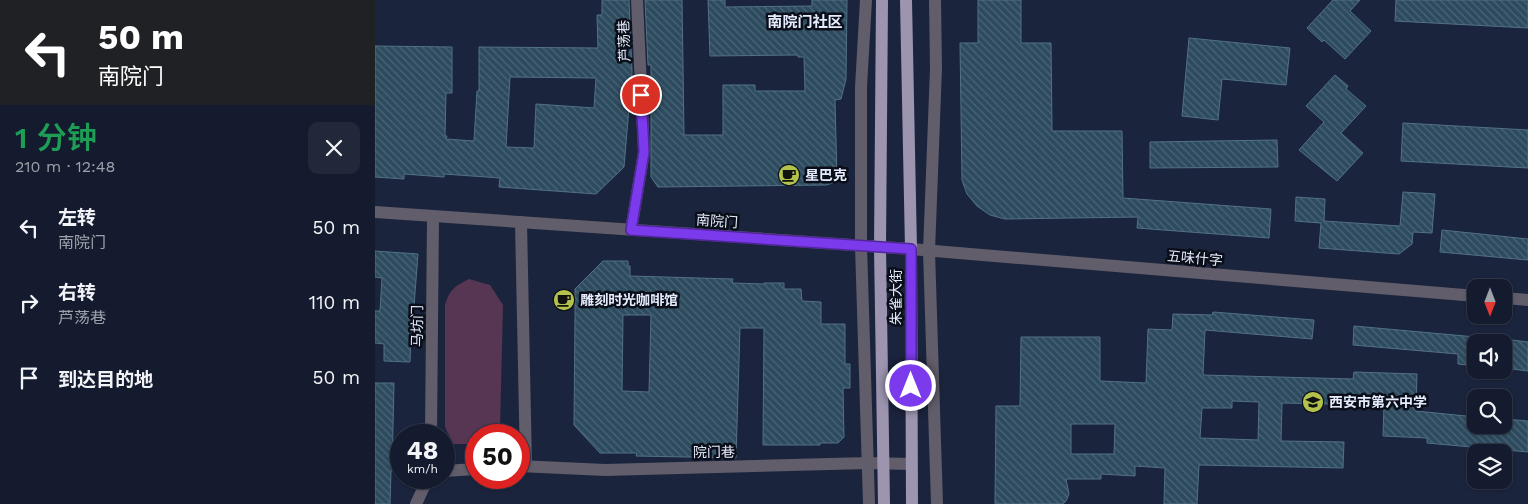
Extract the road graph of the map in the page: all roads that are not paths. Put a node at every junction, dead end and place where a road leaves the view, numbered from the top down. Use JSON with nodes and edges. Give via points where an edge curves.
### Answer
{"nodes":[{"id":1,"x":637,"y":0,"type":"edge"},
{"id":2,"x":865,"y":0,"type":"edge"},
{"id":3,"x":882,"y":0,"type":"edge"},
{"id":4,"x":906,"y":0,"type":"edge"},
{"id":5,"x":935,"y":0,"type":"edge"},
{"id":6,"x":375,"y":212,"type":"edge"},
{"id":7,"x":433,"y":217,"type":"junction"},
{"id":8,"x":521,"y":222,"type":"junction"},
{"id":9,"x":631,"y":230,"type":"junction"},
{"id":10,"x":861,"y":246,"type":"junction"},
{"id":11,"x":880,"y":247,"type":"junction"},
{"id":12,"x":911,"y":249,"type":"junction"},
{"id":13,"x":929,"y":251,"type":"junction"},
{"id":14,"x":1467,"y":295,"type":"edge"},
{"id":15,"x":1513,"y":299,"type":"edge"},
{"id":16,"x":1528,"y":300,"type":"edge"},
{"id":17,"x":431,"y":424,"type":"edge"},
{"id":18,"x":522,"y":424,"type":"edge"},
{"id":19,"x":868,"y":463,"type":"junction"},
{"id":20,"x":883,"y":463,"type":"junction"},
{"id":21,"x":911,"y":464,"type":"junction"},
{"id":22,"x":530,"y":466,"type":"edge"},
{"id":23,"x":423,"y":489,"type":"edge"},
{"id":24,"x":416,"y":504,"type":"edge"},
{"id":25,"x":869,"y":504,"type":"edge"},
{"id":26,"x":885,"y":504,"type":"edge"},
{"id":27,"x":912,"y":504,"type":"edge"},
{"id":28,"x":937,"y":504,"type":"edge"}],
"edges":[{"from":1,"to":9,"type":"street","name":"芦荡巷","via":[[644,152]]},
{"from":2,"to":10,"type":"street","via":[[861,87]]},
{"from":3,"to":11,"type":"main road","name":"朱雀大街"},
{"from":4,"to":12,"type":"main road","name":"朱雀大街"},
{"from":5,"to":13,"type":"street"},
{"from":6,"to":7,"type":"street","name":"南院门"},
{"from":7,"to":8,"type":"street","name":"南院门"},
{"from":7,"to":17,"type":"street","name":"马坊门"},
{"from":8,"to":9,"type":"street","name":"南院门"},
{"from":8,"to":18,"type":"street"},
{"from":9,"to":10,"type":"street","name":"南院门"},
{"from":10,"to":11,"type":"street","name":"南院门"},
{"from":10,"to":19,"type":"street"},
{"from":11,"to":12,"type":"street","name":"南院门"},
{"from":11,"to":20,"type":"main road","name":"朱雀大街"},
{"from":12,"to":13,"type":"street","name":"五味什字"},
{"from":12,"to":21,"type":"main road","name":"朱雀大街"},
{"from":13,"to":14,"type":"street","name":"五味什字"},
{"from":13,"to":28,"type":"street"},
{"from":15,"to":16,"type":"street"},
{"from":19,"to":20,"type":"street","name":"院门巷"},
{"from":19,"to":22,"type":"street","name":"院门巷","via":[[605,470]]},
{"from":19,"to":25,"type":"street"},
{"from":20,"to":21,"type":"street","name":"院门巷"},
{"from":20,"to":26,"type":"main road","name":"朱雀大街"},
{"from":21,"to":27,"type":"main road","name":"朱雀大街"},
{"from":23,"to":24,"type":"street"}]}
